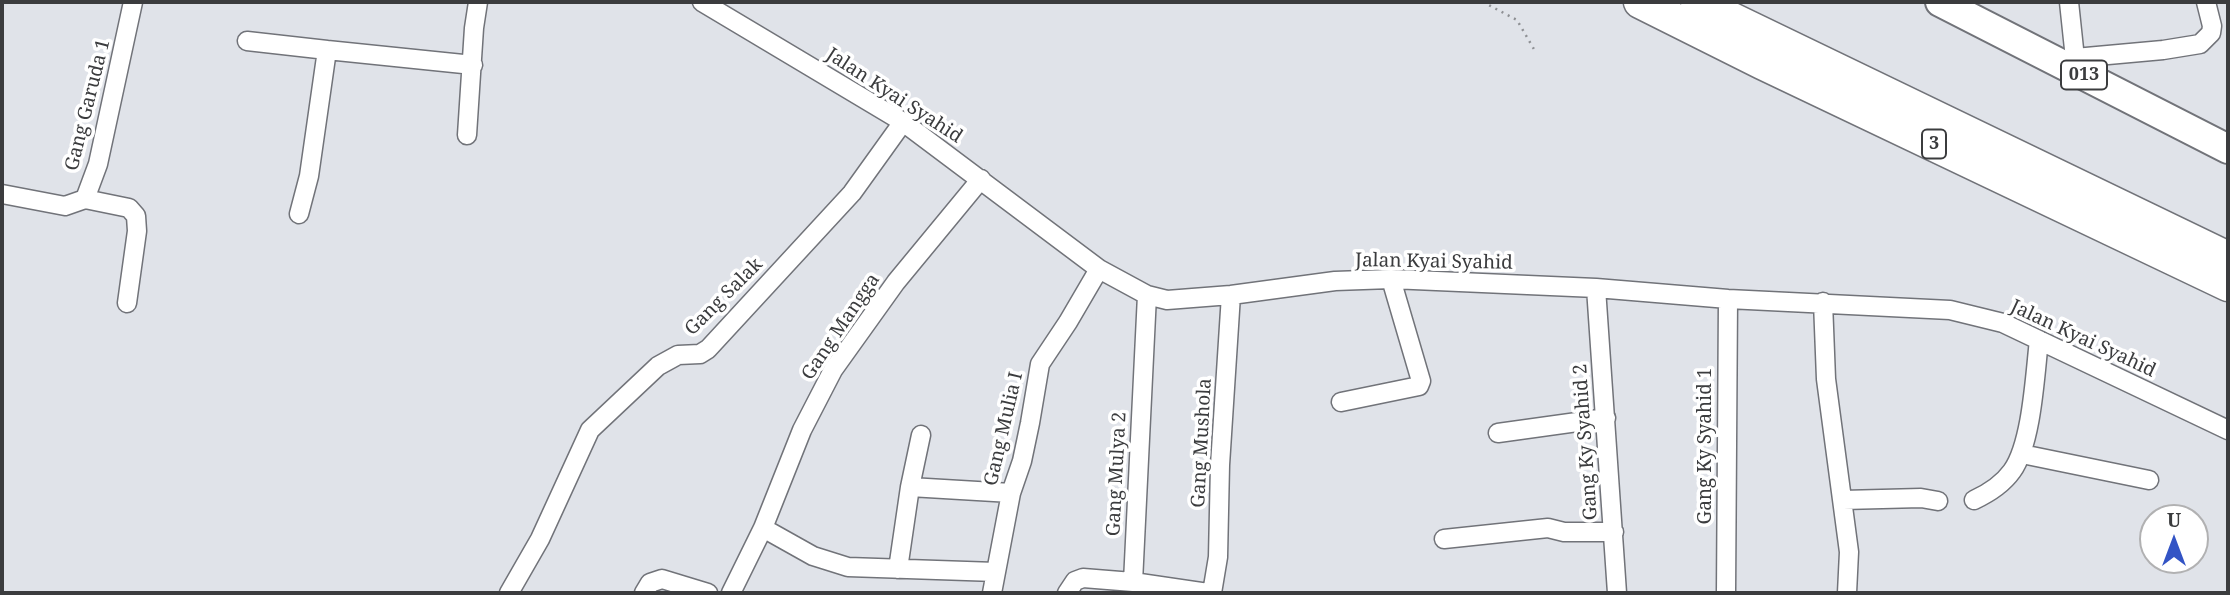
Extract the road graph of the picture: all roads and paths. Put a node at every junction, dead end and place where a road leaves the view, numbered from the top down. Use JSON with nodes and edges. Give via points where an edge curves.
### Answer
{"nodes":[{"id":1,"x":133,"y":2,"type":"edge"},
{"id":2,"x":478,"y":2,"type":"edge"},
{"id":3,"x":702,"y":2,"type":"edge"},
{"id":4,"x":1483,"y":2,"type":"edge"},
{"id":5,"x":1640,"y":2,"type":"edge"},
{"id":6,"x":1698,"y":2,"type":"edge"},
{"id":7,"x":1940,"y":2,"type":"edge"},
{"id":8,"x":2069,"y":2,"type":"edge"},
{"id":9,"x":2206,"y":2,"type":"edge"},
{"id":10,"x":247,"y":41,"type":"dead end"},
{"id":11,"x":327,"y":50,"type":"junction"},
{"id":12,"x":1535,"y":51,"type":"dead end"},
{"id":13,"x":2076,"y":64,"type":"junction"},
{"id":14,"x":473,"y":65,"type":"junction"},
{"id":15,"x":902,"y":122,"type":"junction"},
{"id":16,"x":467,"y":135,"type":"dead end"},
{"id":17,"x":2228,"y":149,"type":"edge"},
{"id":18,"x":981,"y":179,"type":"junction"},
{"id":19,"x":2,"y":194,"type":"edge"},
{"id":20,"x":85,"y":199,"type":"junction"},
{"id":21,"x":299,"y":214,"type":"dead end"},
{"id":22,"x":2228,"y":258,"type":"edge"},
{"id":23,"x":1099,"y":269,"type":"junction"},
{"id":24,"x":1391,"y":279,"type":"junction"},
{"id":25,"x":2228,"y":285,"type":"edge"},
{"id":26,"x":1596,"y":288,"type":"junction"},
{"id":27,"x":1147,"y":295,"type":"junction"},
{"id":28,"x":1231,"y":295,"type":"junction"},
{"id":29,"x":1728,"y":299,"type":"junction"},
{"id":30,"x":127,"y":303,"type":"dead end"},
{"id":31,"x":1823,"y":303,"type":"junction"},
{"id":32,"x":2039,"y":340,"type":"junction"},
{"id":33,"x":1340,"y":402,"type":"dead end"},
{"id":34,"x":1605,"y":418,"type":"junction"},
{"id":35,"x":2228,"y":430,"type":"edge"},
{"id":36,"x":1498,"y":433,"type":"dead end"},
{"id":37,"x":921,"y":435,"type":"dead end"},
{"id":38,"x":2022,"y":454,"type":"junction"},
{"id":39,"x":2149,"y":480,"type":"dead end"},
{"id":40,"x":910,"y":487,"type":"junction"},
{"id":41,"x":1011,"y":493,"type":"junction"},
{"id":42,"x":1843,"y":500,"type":"junction"},
{"id":43,"x":1974,"y":500,"type":"dead end"},
{"id":44,"x":1938,"y":501,"type":"dead end"},
{"id":45,"x":763,"y":528,"type":"junction"},
{"id":46,"x":1614,"y":532,"type":"junction"},
{"id":47,"x":1444,"y":539,"type":"dead end"},
{"id":48,"x":898,"y":569,"type":"junction"},
{"id":49,"x":996,"y":572,"type":"junction"},
{"id":50,"x":1132,"y":582,"type":"junction"},
{"id":51,"x":1182,"y":591,"type":"edge"},
{"id":52,"x":509,"y":593,"type":"edge"},
{"id":53,"x":644,"y":593,"type":"edge"},
{"id":54,"x":708,"y":593,"type":"edge"},
{"id":55,"x":730,"y":593,"type":"edge"},
{"id":56,"x":992,"y":593,"type":"edge"},
{"id":57,"x":1068,"y":593,"type":"edge"},
{"id":58,"x":1210,"y":593,"type":"edge"},
{"id":59,"x":1617,"y":593,"type":"edge"},
{"id":60,"x":1726,"y":593,"type":"edge"},
{"id":61,"x":1847,"y":593,"type":"edge"}],
"edges":[{"from":1,"to":20,"type":"street","name":"Gang Garuda 1","via":[[98,164]]},
{"from":2,"to":14,"type":"street"},
{"from":3,"to":15,"type":"street","name":"Jalan Kyai Syahid"},
{"from":4,"to":12,"type":"path","via":[[1517,20]]},
{"from":5,"to":25,"type":"highway","number":"3"},
{"from":6,"to":22,"type":"highway","number":"3"},
{"from":7,"to":13,"type":"main road","number":"013"},
{"from":8,"to":13,"type":"street"},
{"from":9,"to":13,"type":"street","via":[[2211,33],[2200,44]]},
{"from":10,"to":11,"type":"street"},
{"from":11,"to":14,"type":"street"},
{"from":11,"to":21,"type":"street"},
{"from":13,"to":17,"type":"main road","number":"013"},
{"from":14,"to":16,"type":"street"},
{"from":15,"to":18,"type":"street","name":"Jalan Kyai Syahid"},
{"from":15,"to":52,"type":"street","name":"Gang Salak","via":[[852,193],[708,349],[678,355],[659,366],[590,430],[540,539]]},
{"from":18,"to":23,"type":"street","name":"Jalan Kyai Syahid"},
{"from":18,"to":45,"type":"street","name":"Gang Mangga","via":[[896,282],[833,370],[802,430]]},
{"from":19,"to":20,"type":"street","via":[[65,206]]},
{"from":20,"to":30,"type":"street","name":"Gang Garuda 1","via":[[129,208],[136,216]]},
{"from":23,"to":27,"type":"street","name":"Jalan Kyai Syahid"},
{"from":23,"to":41,"type":"street","name":"Gang Mulia I","via":[[1040,364],[1022,461]]},
{"from":24,"to":26,"type":"street","name":"Jalan Kyai Syahid"},
{"from":24,"to":28,"type":"street","name":"Jalan Kyai Syahid","via":[[1335,281]]},
{"from":24,"to":33,"type":"street","via":[[1422,381],[1419,386]]},
{"from":26,"to":29,"type":"street","name":"Jalan Kyai Syahid"},
{"from":26,"to":34,"type":"street","name":"Gang Ky Syahid 2"},
{"from":27,"to":28,"type":"street","name":"Jalan Kyai Syahid","via":[[1167,300]]},
{"from":27,"to":50,"type":"street","name":"Gang Mulya 2"},
{"from":28,"to":58,"type":"street","name":"Gang Mushola","via":[[1218,557]]},
{"from":29,"to":31,"type":"street","name":"Jalan Kyai Syahid"},
{"from":29,"to":60,"type":"street","name":"Gang Ky Syahid 1"},
{"from":31,"to":32,"type":"street","name":"Jalan Kyai Syahid","via":[[1950,310],[2003,323]]},
{"from":31,"to":42,"type":"street","via":[[1826,379]]},
{"from":32,"to":35,"type":"street","name":"Jalan Kyai Syahid"},
{"from":32,"to":38,"type":"street"},
{"from":34,"to":36,"type":"street"},
{"from":34,"to":46,"type":"street","name":"Gang Ky Syahid 2"},
{"from":37,"to":40,"type":"street"},
{"from":38,"to":39,"type":"street"},
{"from":38,"to":43,"type":"street","via":[[1994,490]]},
{"from":40,"to":41,"type":"street"},
{"from":40,"to":48,"type":"street"},
{"from":41,"to":49,"type":"street","name":"Gang Mulia I"},
{"from":42,"to":44,"type":"street"},
{"from":42,"to":61,"type":"street","via":[[1849,552]]},
{"from":45,"to":48,"type":"street","via":[[813,556],[848,567]]},
{"from":45,"to":55,"type":"street","name":"Gang Mangga"},
{"from":46,"to":47,"type":"street","via":[[1548,528]]},
{"from":46,"to":59,"type":"street","name":"Gang Ky Syahid 2"},
{"from":48,"to":49,"type":"street"},
{"from":49,"to":56,"type":"street","name":"Gang Mulia I"},
{"from":50,"to":51,"type":"street","name":"Gang Mushola"},
{"from":50,"to":57,"type":"street","via":[[1083,578],[1075,581]]},
{"from":51,"to":58,"type":"street","name":"Gang Mushola"},
{"from":53,"to":54,"type":"street","via":[[650,583],[662,579]]}]}
